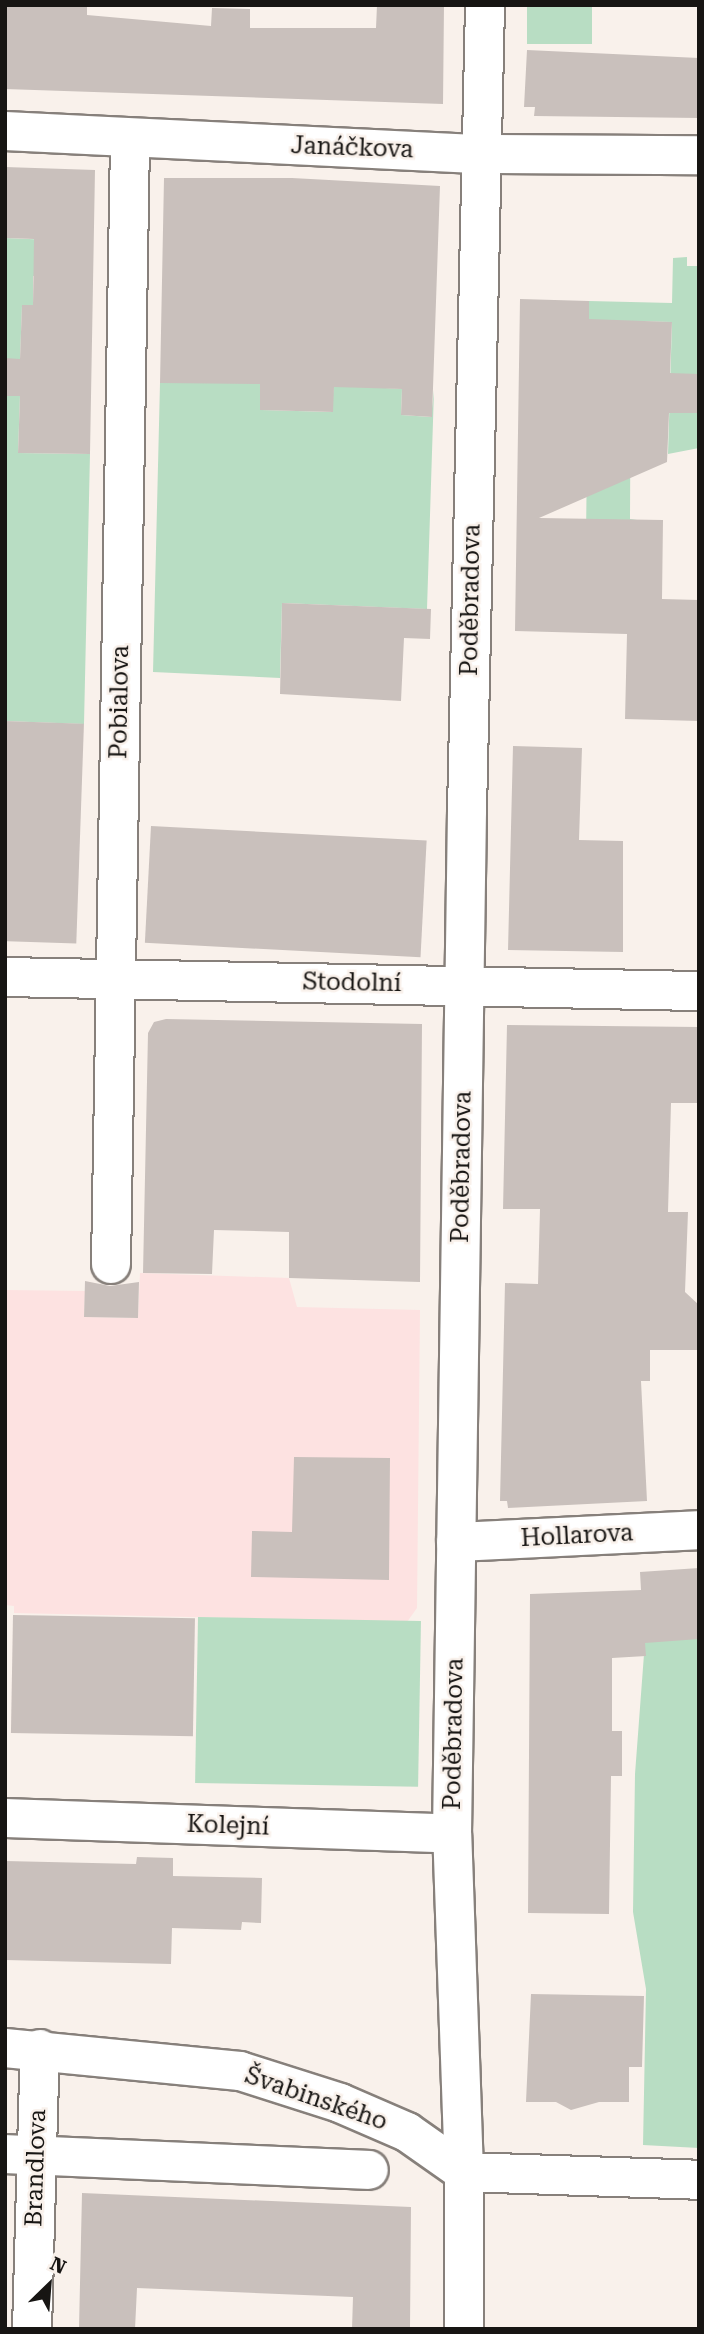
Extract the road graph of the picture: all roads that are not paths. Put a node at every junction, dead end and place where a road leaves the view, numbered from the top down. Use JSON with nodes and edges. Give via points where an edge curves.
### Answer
{"nodes":[{"id":1,"x":485,"y":5,"type":"edge"},
{"id":2,"x":5,"y":131,"type":"edge"},
{"id":3,"x":130,"y":139,"type":"junction"},
{"id":4,"x":480,"y":154,"type":"junction"},
{"id":5,"x":699,"y":155,"type":"edge"},
{"id":6,"x":5,"y":977,"type":"edge"},
{"id":7,"x":115,"y":978,"type":"junction"},
{"id":8,"x":465,"y":986,"type":"junction"},
{"id":9,"x":699,"y":991,"type":"edge"},
{"id":10,"x":111,"y":1264,"type":"dead end"},
{"id":11,"x":699,"y":1530,"type":"edge"},
{"id":12,"x":456,"y":1542,"type":"junction"},
{"id":13,"x":5,"y":1818,"type":"edge"},
{"id":14,"x":452,"y":1834,"type":"junction"},
{"id":15,"x":22,"y":2048,"type":"edge"},
{"id":16,"x":21,"y":2155,"type":"edge"},
{"id":17,"x":369,"y":2170,"type":"dead end"},
{"id":18,"x":464,"y":2172,"type":"junction"},
{"id":19,"x":699,"y":2180,"type":"edge"},
{"id":20,"x":32,"y":2329,"type":"edge"},
{"id":21,"x":464,"y":2329,"type":"edge"}],
"edges":[{"from":1,"to":4,"type":"street","name":"Poděbradova"},
{"from":2,"to":3,"type":"street","name":"Janáčkova"},
{"from":3,"to":4,"type":"street","name":"Janáčkova"},
{"from":3,"to":7,"type":"street","name":"Pobialova"},
{"from":4,"to":5,"type":"street","name":"Janáčkova"},
{"from":4,"to":8,"type":"street","name":"Poděbradova"},
{"from":6,"to":7,"type":"street","name":"Stodolní"},
{"from":7,"to":8,"type":"street","name":"Stodolní"},
{"from":7,"to":10,"type":"street","name":"Pobialova"},
{"from":8,"to":9,"type":"street","name":"Stodolní"},
{"from":8,"to":12,"type":"street","name":"Poděbradova"},
{"from":11,"to":12,"type":"street","name":"Hollarova"},
{"from":12,"to":14,"type":"street","name":"Poděbradova"},
{"from":13,"to":14,"type":"street","name":"Kolejní"},
{"from":14,"to":18,"type":"street","name":"Poděbradova"},
{"from":15,"to":16,"type":"street","name":"Brandlova"},
{"from":15,"to":18,"type":"street","name":"Švabinského","via":[[240,2071],[340,2103],[407,2132]]},
{"from":16,"to":17,"type":"street","name":"Švabinského"},
{"from":16,"to":20,"type":"street","name":"Brandlova"},
{"from":18,"to":19,"type":"street"},
{"from":18,"to":21,"type":"street","name":"Poděbradova"}]}
